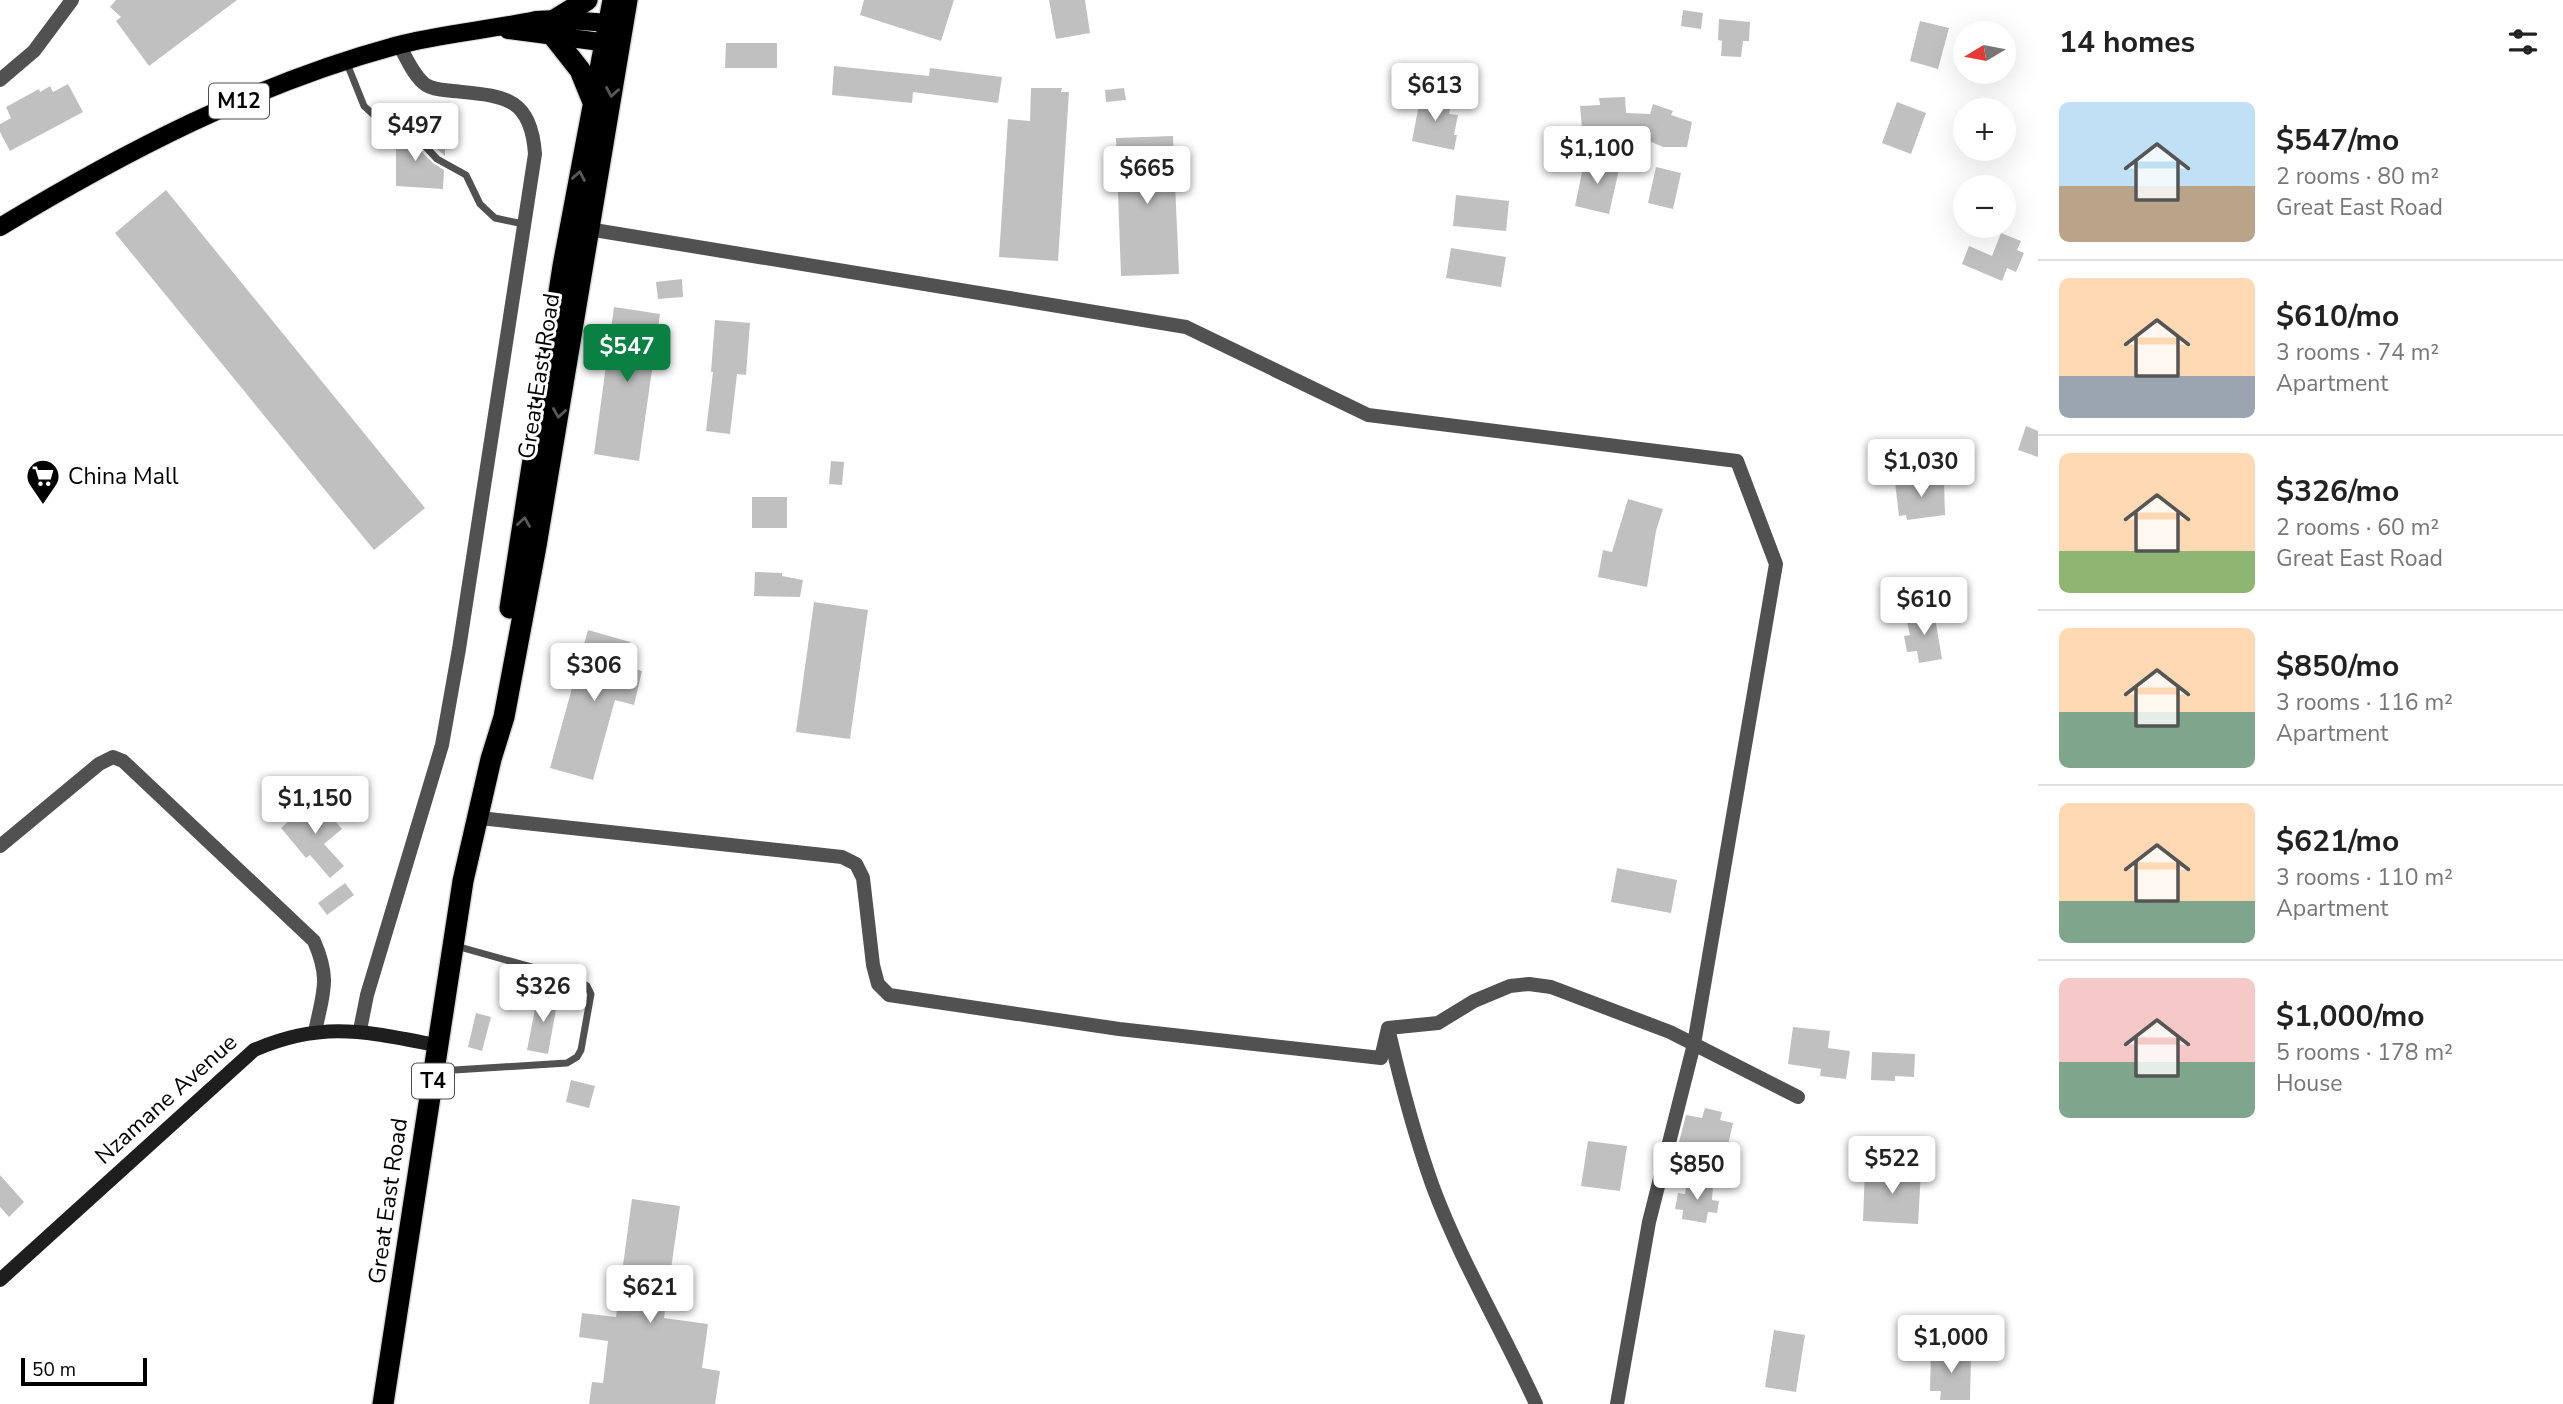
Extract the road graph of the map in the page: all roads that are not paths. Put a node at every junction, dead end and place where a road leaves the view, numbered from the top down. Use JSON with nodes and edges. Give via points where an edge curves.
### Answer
{"nodes":[{"id":1,"x":72,"y":0,"type":"edge"},
{"id":2,"x":587,"y":0,"type":"edge"},
{"id":3,"x":613,"y":0,"type":"edge"},
{"id":4,"x":627,"y":0,"type":"edge"},
{"id":5,"x":555,"y":28,"type":"junction"},
{"id":6,"x":614,"y":33,"type":"junction"},
{"id":7,"x":399,"y":44,"type":"junction"},
{"id":8,"x":345,"y":60,"type":"junction"},
{"id":9,"x":0,"y":80,"type":"edge"},
{"id":10,"x":593,"y":102,"type":"junction"},
{"id":11,"x":523,"y":224,"type":"junction"},
{"id":12,"x":0,"y":227,"type":"edge"},
{"id":13,"x":580,"y":228,"type":"junction"},
{"id":14,"x":479,"y":818,"type":"junction"},
{"id":15,"x":0,"y":846,"type":"edge"},
{"id":16,"x":455,"y":946,"type":"junction"},
{"id":17,"x":1388,"y":1028,"type":"junction"},
{"id":18,"x":360,"y":1030,"type":"junction"},
{"id":19,"x":315,"y":1032,"type":"junction"},
{"id":20,"x":1694,"y":1044,"type":"junction"},
{"id":21,"x":437,"y":1045,"type":"junction"},
{"id":22,"x":434,"y":1071,"type":"junction"},
{"id":23,"x":1798,"y":1097,"type":"dead end"},
{"id":24,"x":0,"y":1280,"type":"edge"},
{"id":25,"x":383,"y":1404,"type":"edge"},
{"id":26,"x":1536,"y":1404,"type":"edge"},
{"id":27,"x":1617,"y":1404,"type":"edge"}],
"edges":[{"from":1,"to":9,"type":"street","via":[[34,51]]},
{"from":2,"to":5,"type":"highway"},
{"from":3,"to":6,"type":"highway","name":"Great East Road","number":"T4"},
{"from":4,"to":6,"type":"highway","name":"Great East Road","number":"T4"},
{"from":5,"to":6,"type":"main road","number":"M12"},
{"from":5,"to":7,"type":"main road","number":"M12","via":[[498,29]]},
{"from":5,"to":10,"type":"highway"},
{"from":6,"to":10,"type":"highway","name":"Great East Road","number":"T4"},
{"from":6,"to":13,"type":"highway","name":"Great East Road","number":"T4","one_way":true},
{"from":7,"to":8,"type":"main road","number":"M12"},
{"from":7,"to":11,"type":"street","via":[[426,84],[496,95],[527,117],[535,154]]},
{"from":8,"to":11,"type":"lane","via":[[364,106],[377,118],[418,118],[426,129],[424,145],[437,159],[467,175],[480,204],[495,218]]},
{"from":8,"to":12,"type":"main road","number":"M12","via":[[183,126]]},
{"from":13,"to":10,"type":"highway","name":"Great East Road","number":"T4","one_way":true},
{"from":11,"to":18,"type":"street","via":[[442,745]]},
{"from":13,"to":14,"type":"highway","name":"Great East Road","number":"T4","via":[[549,475],[504,717]]},
{"from":13,"to":20,"type":"street","via":[[1186,327],[1368,415],[1737,461],[1776,564]]},
{"from":14,"to":16,"type":"highway","name":"Great East Road","number":"T4","via":[[463,881]]},
{"from":14,"to":17,"type":"street","via":[[842,857],[856,864],[863,878],[873,964],[878,984],[889,995],[1119,1029],[1381,1058]]},
{"from":15,"to":19,"type":"street","via":[[99,764],[113,757],[123,761],[314,941],[326,982]]},
{"from":16,"to":21,"type":"highway","name":"Great East Road","number":"T4"},
{"from":16,"to":22,"type":"lane","via":[[578,980],[591,994],[581,1050],[567,1063]]},
{"from":17,"to":20,"type":"street","via":[[1438,1023],[1474,1001],[1510,986],[1529,984],[1551,987]]},
{"from":17,"to":26,"type":"street","via":[[1433,1186]]},
{"from":18,"to":19,"type":"street","name":"Nzamane Avenue"},
{"from":18,"to":21,"type":"street","name":"Nzamane Avenue"},
{"from":19,"to":24,"type":"street","name":"Nzamane Avenue","via":[[282,1037],[254,1050]]},
{"from":20,"to":23,"type":"street"},
{"from":20,"to":27,"type":"street","via":[[1649,1222]]},
{"from":21,"to":22,"type":"highway","name":"Great East Road","number":"T4"},
{"from":22,"to":25,"type":"highway","name":"Great East Road","number":"T4"}]}
